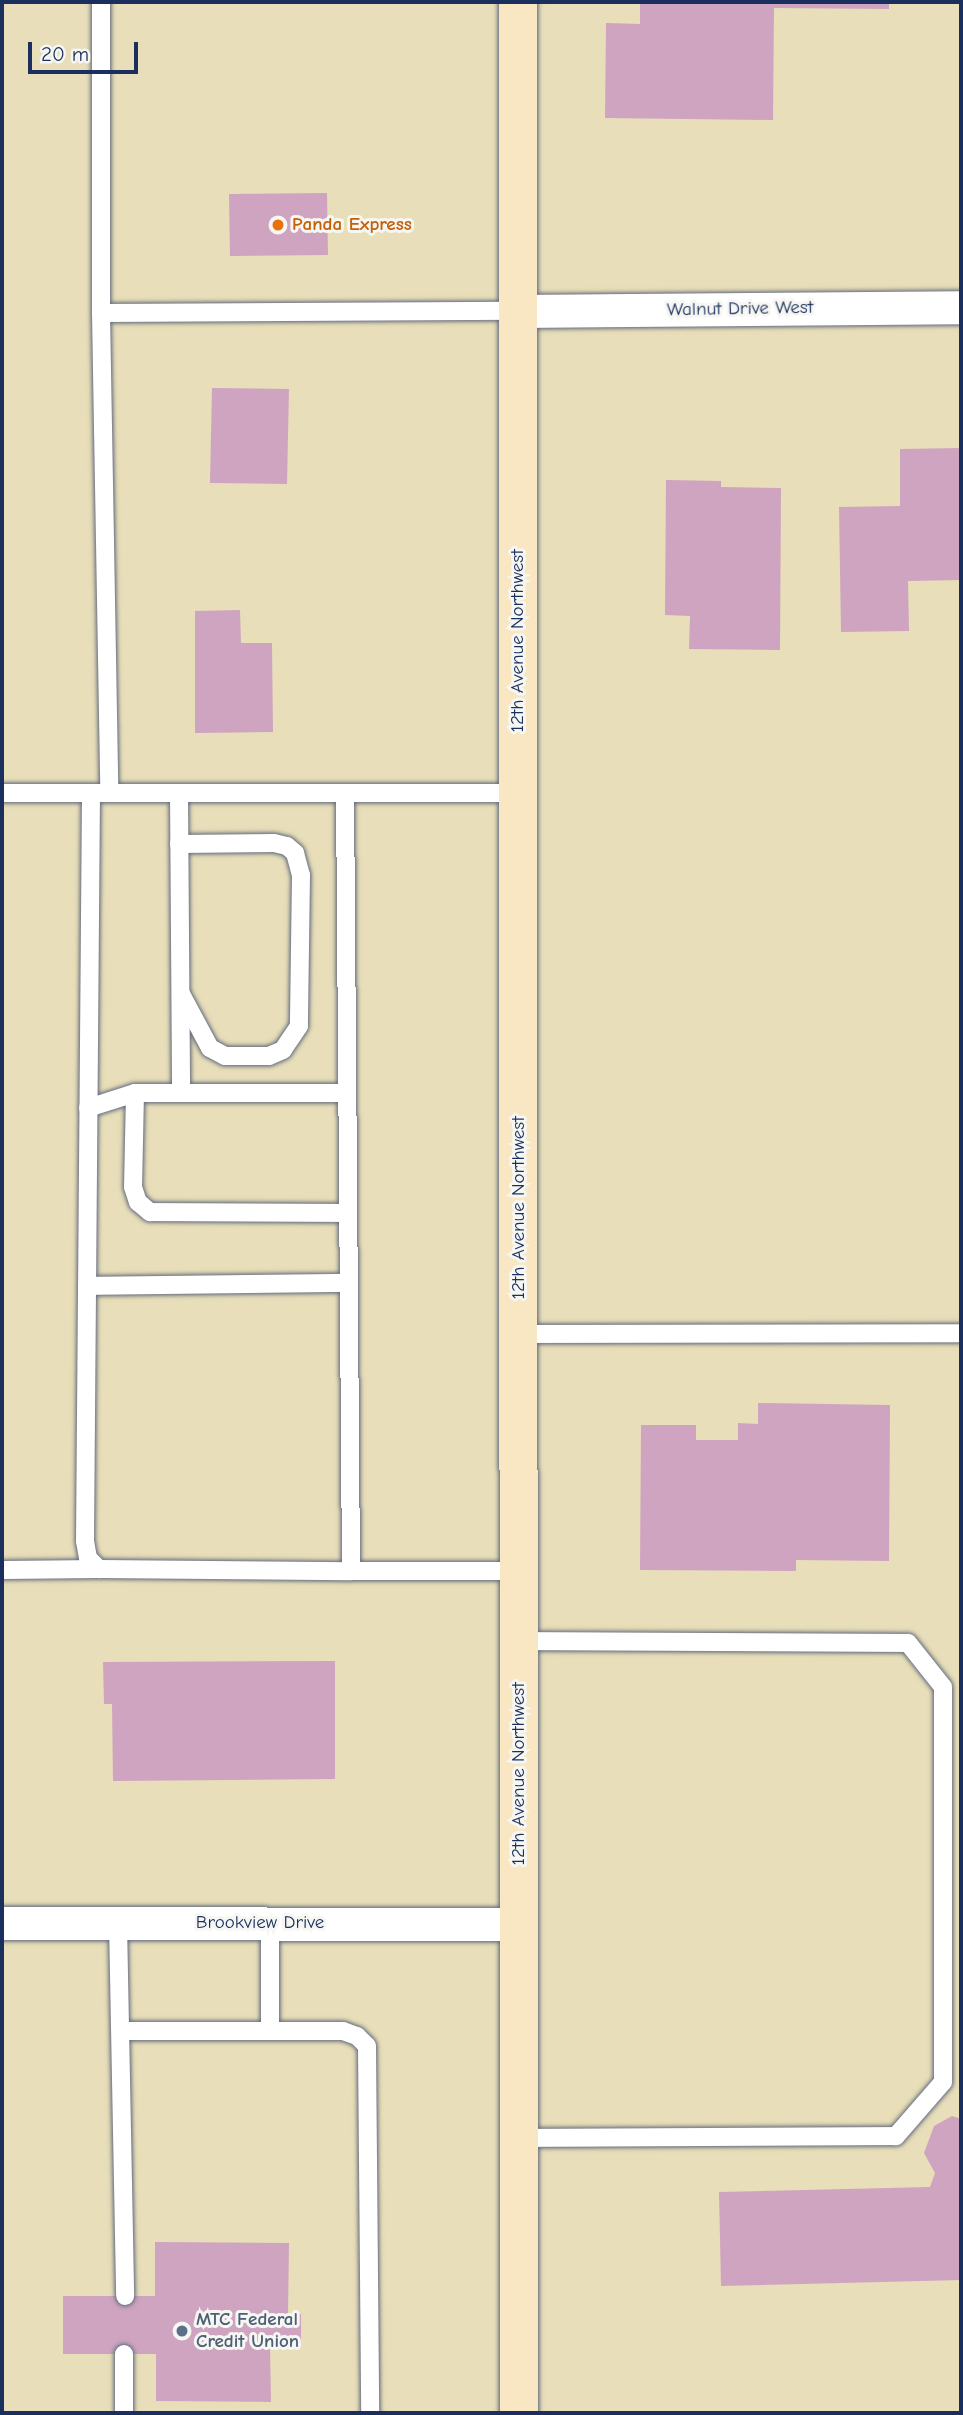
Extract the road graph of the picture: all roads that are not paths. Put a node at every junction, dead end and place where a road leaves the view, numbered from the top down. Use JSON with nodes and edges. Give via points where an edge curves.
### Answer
{"nodes":[{"id":1,"x":101,"y":2,"type":"edge"},
{"id":2,"x":518,"y":2,"type":"edge"},
{"id":3,"x":961,"y":307,"type":"edge"},
{"id":4,"x":518,"y":311,"type":"junction"},
{"id":5,"x":101,"y":313,"type":"junction"},
{"id":6,"x":2,"y":793,"type":"edge"},
{"id":7,"x":100,"y":793,"type":"junction"},
{"id":8,"x":179,"y":793,"type":"junction"},
{"id":9,"x":519,"y":793,"type":"junction"},
{"id":10,"x":345,"y":794,"type":"junction"},
{"id":11,"x":179,"y":844,"type":"junction"},
{"id":12,"x":181,"y":994,"type":"junction"},
{"id":13,"x":135,"y":1093,"type":"junction"},
{"id":14,"x":181,"y":1093,"type":"junction"},
{"id":15,"x":345,"y":1093,"type":"junction"},
{"id":16,"x":88,"y":1108,"type":"junction"},
{"id":17,"x":346,"y":1213,"type":"junction"},
{"id":18,"x":346,"y":1283,"type":"junction"},
{"id":19,"x":87,"y":1286,"type":"junction"},
{"id":20,"x":961,"y":1333,"type":"edge"},
{"id":21,"x":520,"y":1334,"type":"junction"},
{"id":22,"x":99,"y":1569,"type":"junction"},
{"id":23,"x":2,"y":1570,"type":"edge"},
{"id":24,"x":351,"y":1571,"type":"junction"},
{"id":25,"x":519,"y":1571,"type":"junction"},
{"id":26,"x":519,"y":1641,"type":"junction"},
{"id":27,"x":2,"y":1923,"type":"edge"},
{"id":28,"x":118,"y":1923,"type":"junction"},
{"id":29,"x":270,"y":1923,"type":"junction"},
{"id":30,"x":519,"y":1924,"type":"junction"},
{"id":31,"x":121,"y":2031,"type":"junction"},
{"id":32,"x":270,"y":2031,"type":"junction"},
{"id":33,"x":519,"y":2138,"type":"junction"},
{"id":34,"x":125,"y":2296,"type":"dead end"},
{"id":35,"x":124,"y":2354,"type":"dead end"},
{"id":36,"x":124,"y":2413,"type":"edge"},
{"id":37,"x":370,"y":2413,"type":"edge"},
{"id":38,"x":519,"y":2413,"type":"edge"}],
"edges":[{"from":1,"to":5,"type":"lane"},
{"from":2,"to":4,"type":"main road","name":"12th Avenue Northwest"},
{"from":3,"to":4,"type":"street","name":"Walnut Drive West"},
{"from":4,"to":5,"type":"lane"},
{"from":4,"to":9,"type":"main road","name":"12th Avenue Northwest"},
{"from":5,"to":7,"type":"lane"},
{"from":6,"to":7,"type":"lane"},
{"from":7,"to":8,"type":"lane"},
{"from":7,"to":16,"type":"lane"},
{"from":8,"to":10,"type":"lane"},
{"from":8,"to":11,"type":"lane"},
{"from":9,"to":10,"type":"lane"},
{"from":9,"to":21,"type":"main road","name":"12th Avenue Northwest"},
{"from":10,"to":15,"type":"lane"},
{"from":11,"to":12,"type":"lane"},
{"from":11,"to":12,"type":"lane","via":[[274,842],[295,853],[301,876],[299,1026],[283,1050],[269,1056],[225,1056],[210,1048]]},
{"from":12,"to":14,"type":"lane"},
{"from":13,"to":14,"type":"lane"},
{"from":13,"to":16,"type":"lane"},
{"from":13,"to":17,"type":"lane","via":[[133,1187],[138,1202],[150,1212]]},
{"from":14,"to":15,"type":"lane"},
{"from":15,"to":17,"type":"lane"},
{"from":16,"to":19,"type":"lane"},
{"from":17,"to":18,"type":"lane"},
{"from":18,"to":19,"type":"lane"},
{"from":18,"to":24,"type":"lane"},
{"from":19,"to":22,"type":"lane","via":[[85,1541],[88,1558]]},
{"from":20,"to":21,"type":"lane"},
{"from":21,"to":25,"type":"main road","name":"12th Avenue Northwest"},
{"from":22,"to":23,"type":"lane"},
{"from":22,"to":24,"type":"lane"},
{"from":24,"to":25,"type":"lane"},
{"from":25,"to":26,"type":"main road","name":"12th Avenue Northwest"},
{"from":26,"to":30,"type":"main road","name":"12th Avenue Northwest"},
{"from":26,"to":33,"type":"lane","via":[[908,1643],[943,1687],[943,2082],[896,2136]]},
{"from":27,"to":28,"type":"street","name":"Brookview Drive"},
{"from":28,"to":29,"type":"street","name":"Brookview Drive"},
{"from":28,"to":31,"type":"lane"},
{"from":29,"to":30,"type":"street","name":"Brookview Drive"},
{"from":29,"to":32,"type":"lane"},
{"from":30,"to":33,"type":"main road","name":"12th Avenue Northwest"},
{"from":31,"to":32,"type":"lane"},
{"from":31,"to":34,"type":"lane"},
{"from":32,"to":37,"type":"lane","via":[[343,2031],[367,2046]]},
{"from":33,"to":38,"type":"main road","name":"12th Avenue Northwest"},
{"from":35,"to":36,"type":"lane"}]}
